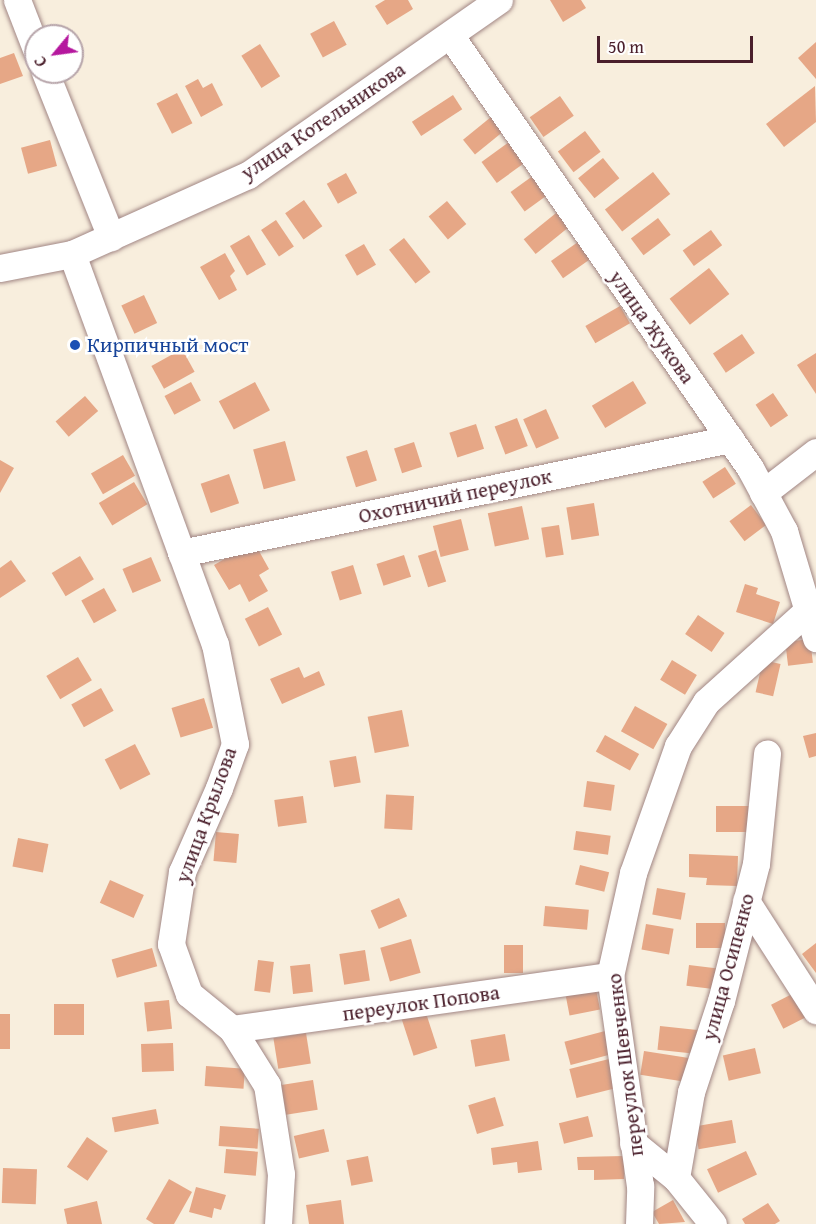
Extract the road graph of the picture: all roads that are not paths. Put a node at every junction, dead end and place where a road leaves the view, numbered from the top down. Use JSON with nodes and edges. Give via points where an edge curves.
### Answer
{"nodes":[{"id":1,"x":17,"y":0,"type":"edge"},
{"id":2,"x":500,"y":0,"type":"edge"},
{"id":3,"x":26,"y":24,"type":"edge"},
{"id":4,"x":450,"y":35,"type":"junction"},
{"id":5,"x":50,"y":84,"type":"edge"},
{"id":6,"x":111,"y":237,"type":"junction"},
{"id":7,"x":72,"y":254,"type":"junction"},
{"id":8,"x":9,"y":267,"type":"edge"},
{"id":9,"x":729,"y":439,"type":"junction"},
{"id":10,"x":816,"y":452,"type":"edge"},
{"id":11,"x":763,"y":493,"type":"junction"},
{"id":12,"x":181,"y":553,"type":"junction"},
{"id":13,"x":808,"y":610,"type":"junction"},
{"id":14,"x":816,"y":638,"type":"edge"},
{"id":15,"x":767,"y":754,"type":"dead end"},
{"id":16,"x":746,"y":901,"type":"junction"},
{"id":17,"x":610,"y":976,"type":"junction"},
{"id":18,"x":813,"y":998,"type":"edge"},
{"id":19,"x":232,"y":1029,"type":"junction"},
{"id":20,"x":633,"y":1143,"type":"junction"},
{"id":21,"x":676,"y":1178,"type":"junction"},
{"id":22,"x":278,"y":1224,"type":"edge"},
{"id":23,"x":639,"y":1224,"type":"edge"},
{"id":24,"x":713,"y":1224,"type":"edge"}],
"edges":[{"from":1,"to":3,"type":"street"},
{"from":2,"to":4,"type":"street","name":"улица Котельникова"},
{"from":4,"to":6,"type":"street","name":"улица Котельникова","via":[[248,175]]},
{"from":4,"to":9,"type":"street","name":"улица Жукова"},
{"from":5,"to":6,"type":"street"},
{"from":6,"to":7,"type":"street","name":"улица Котельникова"},
{"from":7,"to":8,"type":"street","name":"улица Котельникова"},
{"from":7,"to":12,"type":"street","name":"улица Крылова"},
{"from":9,"to":11,"type":"street","name":"улица Жукова"},
{"from":9,"to":12,"type":"street","name":"Охотничий переулок"},
{"from":10,"to":11,"type":"street"},
{"from":11,"to":13,"type":"street","name":"улица Жукова","via":[[784,531]]},
{"from":12,"to":19,"type":"street","name":"улица Крылова","via":[[214,644],[235,744],[182,872],[171,944],[189,994]]},
{"from":13,"to":14,"type":"street","name":"улица Жукова"},
{"from":13,"to":17,"type":"street","name":"переулок Шевченко","via":[[706,702],[678,746],[633,873]]},
{"from":15,"to":16,"type":"street","name":"улица Осипенко","via":[[756,864]]},
{"from":16,"to":18,"type":"street"},
{"from":16,"to":21,"type":"street","name":"улица Осипенко","via":[[721,1001],[691,1092]]},
{"from":17,"to":19,"type":"street","name":"переулок Попова"},
{"from":17,"to":20,"type":"street","name":"переулок Шевченко"},
{"from":19,"to":22,"type":"street","name":"улица Крылова","via":[[267,1085],[281,1174]]},
{"from":20,"to":21,"type":"street"},
{"from":20,"to":23,"type":"street","name":"переулок Шевченко"},
{"from":21,"to":24,"type":"street"}]}
